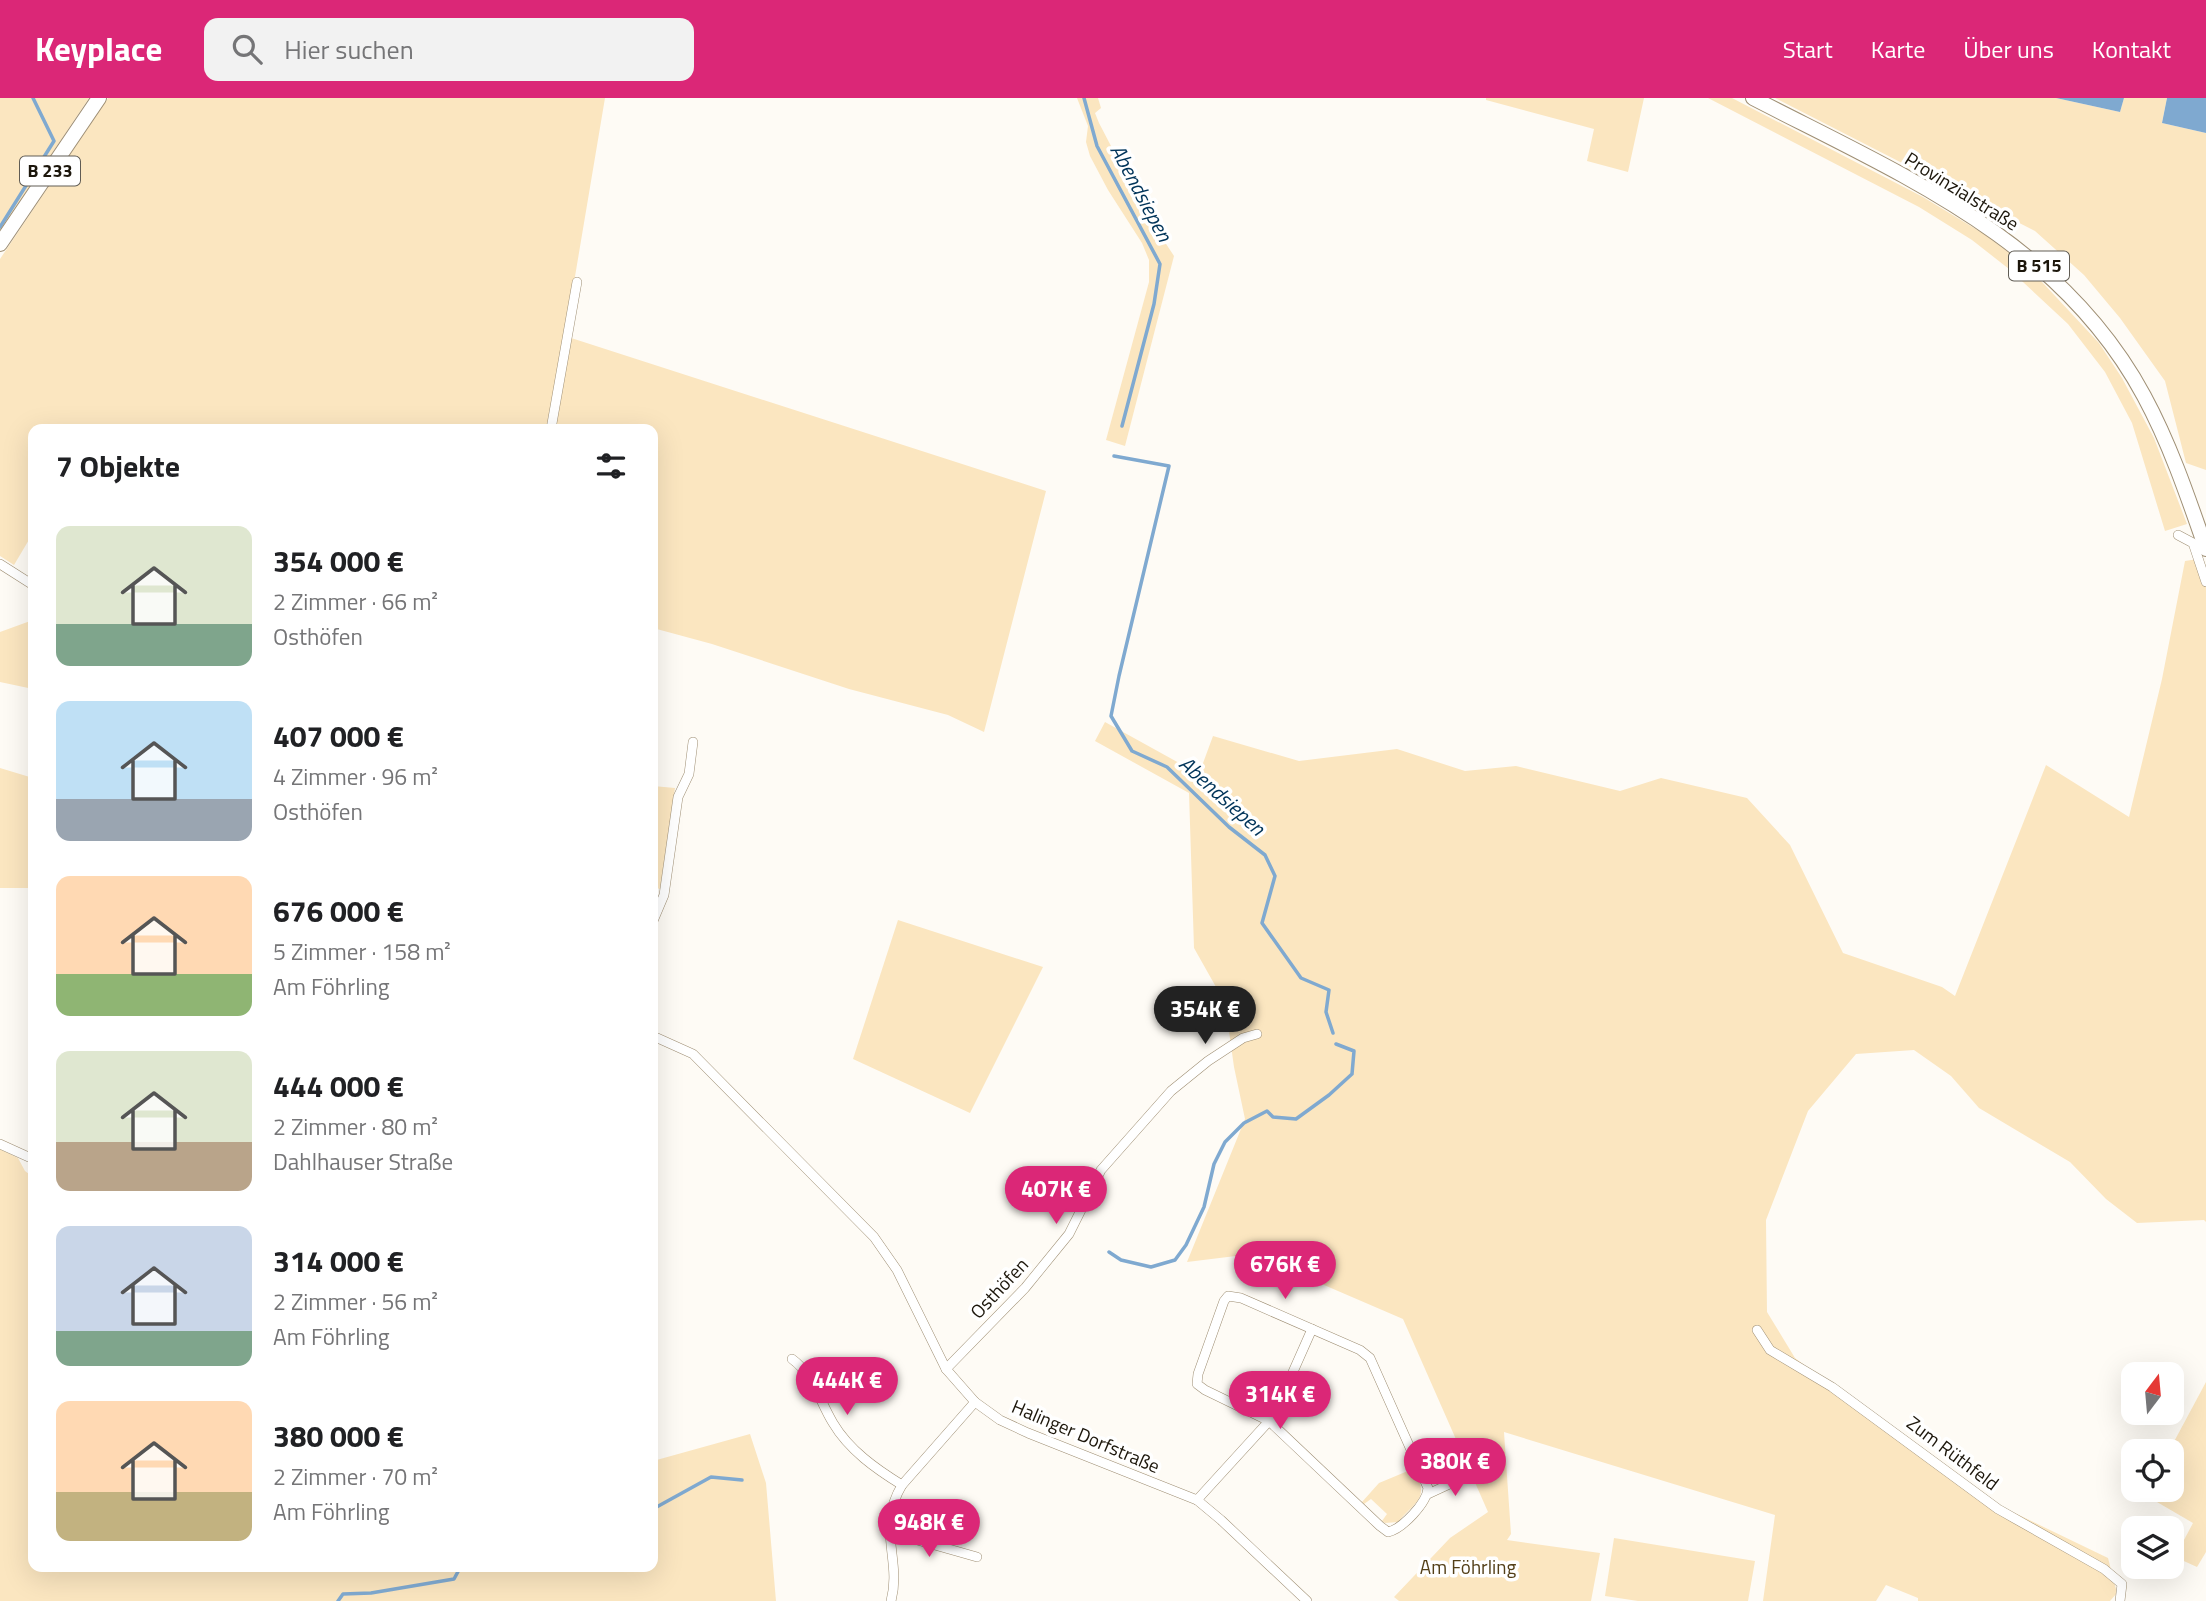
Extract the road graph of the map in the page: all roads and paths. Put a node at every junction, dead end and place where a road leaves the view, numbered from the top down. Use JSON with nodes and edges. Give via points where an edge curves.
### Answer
{"nodes":[{"id":1,"x":99,"y":98,"type":"edge"},
{"id":2,"x":1753,"y":98,"type":"edge"},
{"id":3,"x":0,"y":244,"type":"edge"},
{"id":4,"x":577,"y":282,"type":"dead end"},
{"id":5,"x":552,"y":424,"type":"edge"},
{"id":6,"x":2178,"y":535,"type":"dead end"},
{"id":7,"x":2206,"y":549,"type":"edge"},
{"id":8,"x":0,"y":564,"type":"edge"},
{"id":9,"x":28,"y":581,"type":"edge"},
{"id":10,"x":2206,"y":582,"type":"edge"},
{"id":11,"x":693,"y":742,"type":"dead end"},
{"id":12,"x":658,"y":909,"type":"edge"},
{"id":13,"x":1257,"y":1034,"type":"dead end"},
{"id":14,"x":658,"y":1038,"type":"edge"},
{"id":15,"x":0,"y":1144,"type":"edge"},
{"id":16,"x":28,"y":1157,"type":"edge"},
{"id":17,"x":1312,"y":1329,"type":"junction"},
{"id":18,"x":1757,"y":1330,"type":"dead end"},
{"id":19,"x":792,"y":1359,"type":"dead end"},
{"id":20,"x":946,"y":1370,"type":"junction"},
{"id":21,"x":975,"y":1402,"type":"junction"},
{"id":22,"x":1269,"y":1421,"type":"junction"},
{"id":23,"x":1469,"y":1475,"type":"dead end"},
{"id":24,"x":902,"y":1485,"type":"junction"},
{"id":25,"x":1428,"y":1494,"type":"junction"},
{"id":26,"x":1197,"y":1500,"type":"junction"},
{"id":27,"x":889,"y":1532,"type":"junction"},
{"id":28,"x":977,"y":1557,"type":"dead end"},
{"id":29,"x":891,"y":1601,"type":"edge"},
{"id":30,"x":1307,"y":1601,"type":"edge"},
{"id":31,"x":2120,"y":1601,"type":"edge"}],
"edges":[{"from":1,"to":3,"type":"main road","number":"B 233"},
{"from":2,"to":7,"type":"main road","name":"Provinzialstraße","number":"B 515","via":[[1931,190],[2031,258],[2067,292],[2102,332],[2144,395]]},
{"from":4,"to":5,"type":"street"},
{"from":6,"to":10,"type":"street","via":[[2193,543]]},
{"from":8,"to":9,"type":"street"},
{"from":11,"to":12,"type":"street"},
{"from":13,"to":20,"type":"street","name":"Osthöfen","via":[[1243,1038],[1171,1091],[1101,1170],[1069,1234],[1026,1288]]},
{"from":14,"to":20,"type":"street","name":"Halinger Dorfstraße","via":[[693,1054],[874,1237],[897,1270]]},
{"from":15,"to":16,"type":"street"},
{"from":17,"to":22,"type":"street"},
{"from":17,"to":22,"type":"street","via":[[1241,1298],[1228,1296],[1224,1301],[1197,1384]]},
{"from":17,"to":25,"type":"street","via":[[1370,1358]]},
{"from":18,"to":31,"type":"street","name":"Zum Rüthfeld","via":[[1770,1350],[1832,1387],[1998,1509],[2104,1569],[2122,1584]]},
{"from":19,"to":24,"type":"street","via":[[805,1369],[845,1441]]},
{"from":20,"to":21,"type":"street","name":"Halinger Dorfstraße"},
{"from":21,"to":24,"type":"street"},
{"from":21,"to":26,"type":"street","name":"Halinger Dorfstraße","via":[[1028,1433]]},
{"from":22,"to":25,"type":"street","via":[[1388,1532],[1398,1529]]},
{"from":22,"to":26,"type":"street"},
{"from":23,"to":25,"type":"street"},
{"from":24,"to":27,"type":"street","via":[[894,1499]]},
{"from":26,"to":30,"type":"street","name":"Halinger Dorfstraße"},
{"from":27,"to":28,"type":"street"},
{"from":27,"to":29,"type":"street"}]}
